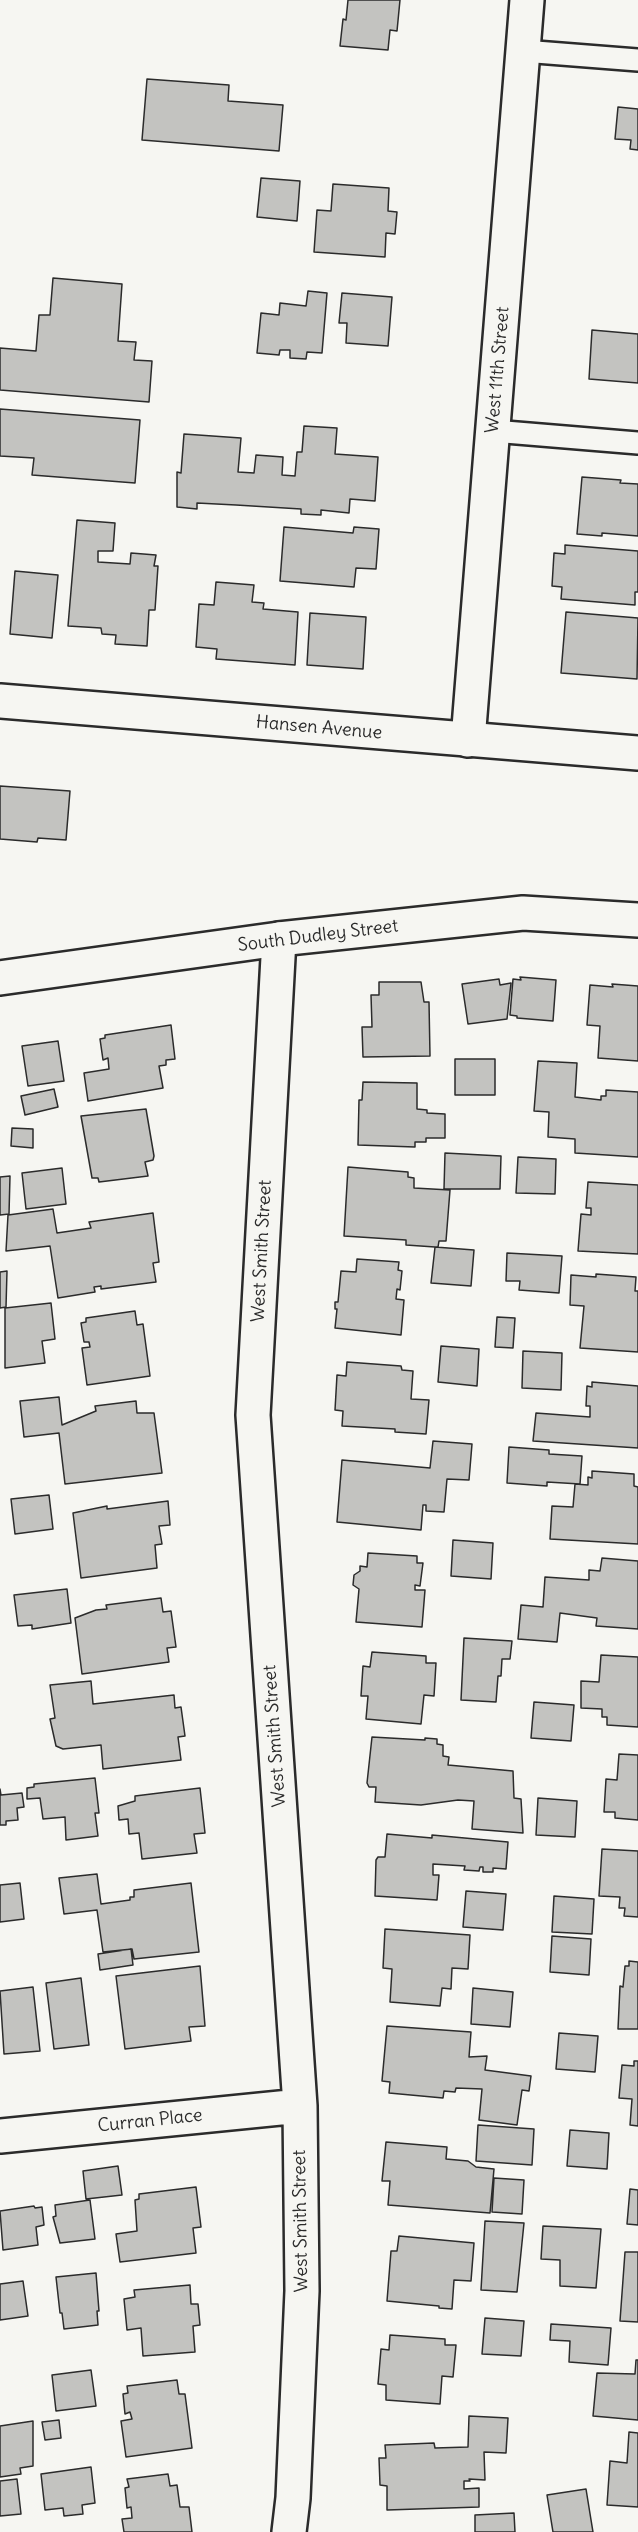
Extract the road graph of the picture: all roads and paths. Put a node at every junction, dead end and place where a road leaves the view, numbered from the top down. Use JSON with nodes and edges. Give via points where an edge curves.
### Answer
{"nodes":[{"id":1,"x":527,"y":0,"type":"edge"},
{"id":2,"x":524,"y":51,"type":"junction"},
{"id":3,"x":638,"y":60,"type":"edge"},
{"id":4,"x":493,"y":431,"type":"junction"},
{"id":5,"x":638,"y":443,"type":"edge"},
{"id":6,"x":0,"y":701,"type":"edge"},
{"id":7,"x":468,"y":740,"type":"junction"},
{"id":8,"x":638,"y":753,"type":"edge"},
{"id":9,"x":638,"y":920,"type":"edge"},
{"id":10,"x":279,"y":939,"type":"junction"},
{"id":11,"x":0,"y":978,"type":"edge"},
{"id":12,"x":300,"y":2106,"type":"junction"},
{"id":13,"x":0,"y":2136,"type":"edge"},
{"id":14,"x":290,"y":2532,"type":"edge"}],
"edges":[{"from":1,"to":2,"type":"street","name":"West 11th Street"},
{"from":2,"to":3,"type":"lane"},
{"from":2,"to":4,"type":"street","name":"West 11th Street"},
{"from":4,"to":5,"type":"lane"},
{"from":4,"to":7,"type":"street","name":"West 11th Street"},
{"from":6,"to":7,"type":"street","name":"Hansen Avenue"},
{"from":7,"to":8,"type":"street","name":"Hansen Avenue"},
{"from":9,"to":10,"type":"street","name":"South Dudley Street","via":[[523,913]]},
{"from":10,"to":11,"type":"street","name":"South Dudley Street"},
{"from":10,"to":12,"type":"street","name":"West Smith Street","via":[[253,1415]]},
{"from":12,"to":13,"type":"street","name":"Curran Place"},
{"from":12,"to":14,"type":"street","name":"West Smith Street","via":[[302,2291]]}]}
